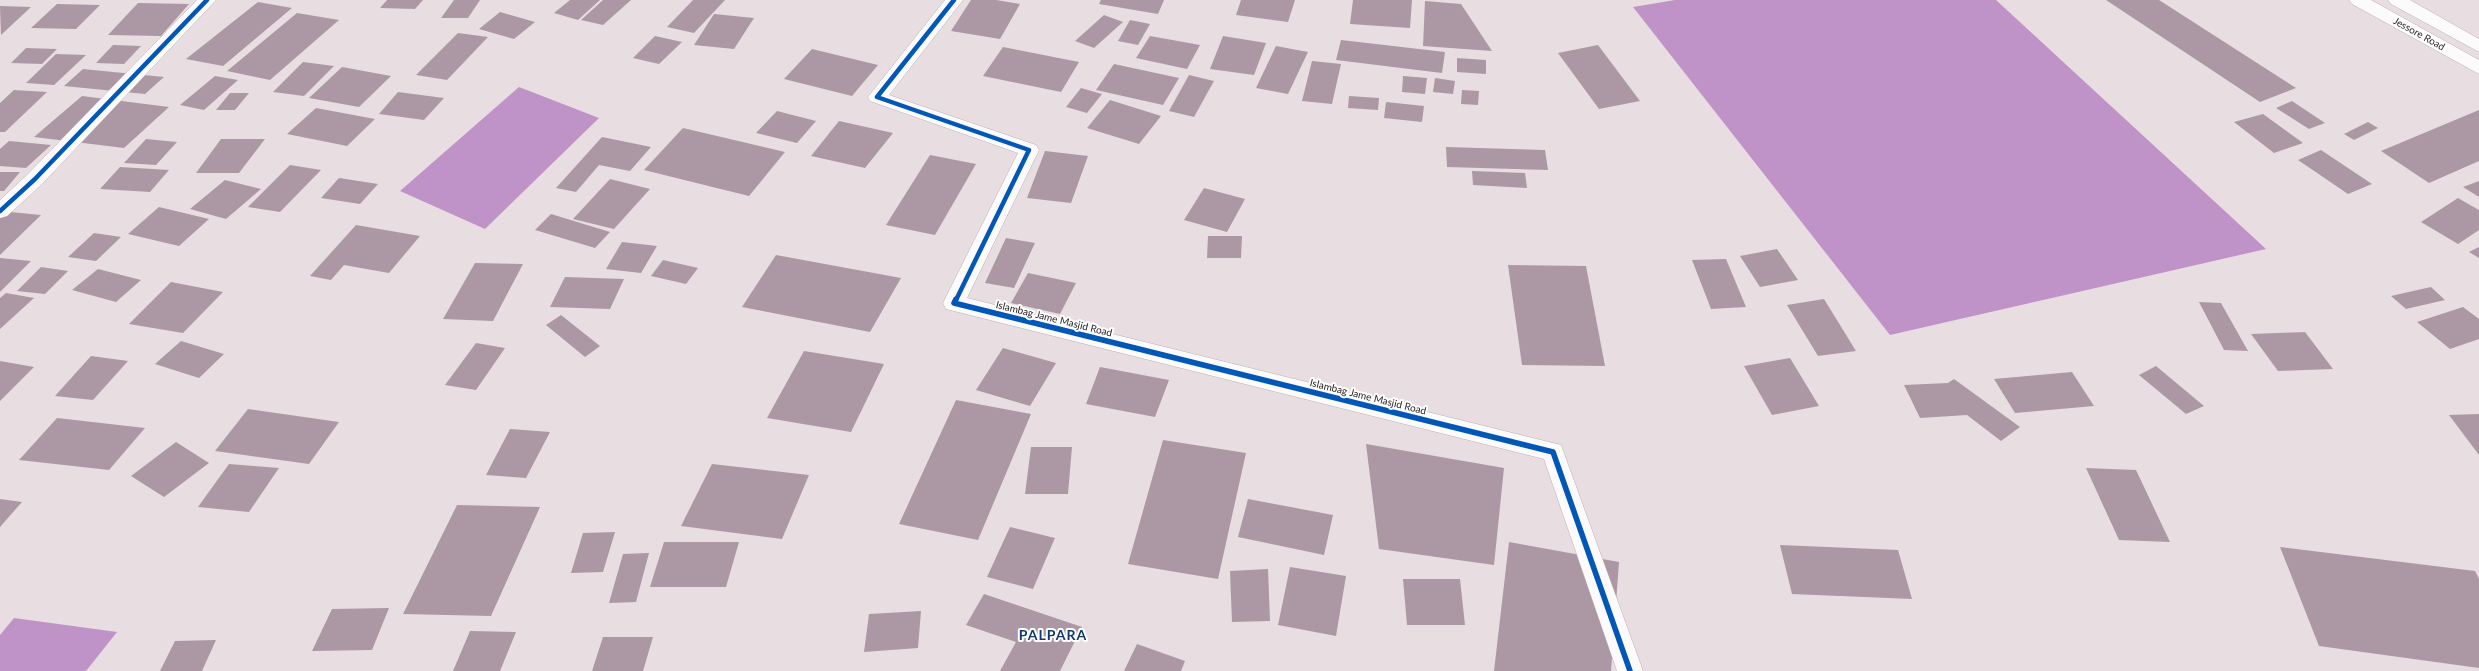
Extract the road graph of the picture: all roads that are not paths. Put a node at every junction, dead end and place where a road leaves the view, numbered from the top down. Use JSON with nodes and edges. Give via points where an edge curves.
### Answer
{"nodes":[{"id":1,"x":207,"y":0,"type":"edge"},
{"id":2,"x":954,"y":0,"type":"edge"},
{"id":3,"x":2358,"y":0,"type":"edge"},
{"id":4,"x":2397,"y":0,"type":"edge"},
{"id":5,"x":2479,"y":46,"type":"edge"},
{"id":6,"x":2479,"y":68,"type":"edge"},
{"id":7,"x":0,"y":211,"type":"edge"},
{"id":8,"x":1630,"y":671,"type":"edge"}],
"edges":[{"from":1,"to":7,"type":"main road","via":[[35,179]]},
{"from":2,"to":8,"type":"main road","name":"Islambag Jame Masjid Road","via":[[877,97],[1029,150],[954,303],[1553,452]]},
{"from":3,"to":6,"type":"main road","name":"Jessore Road"},
{"from":4,"to":5,"type":"main road","name":"Jessore Road"}]}
